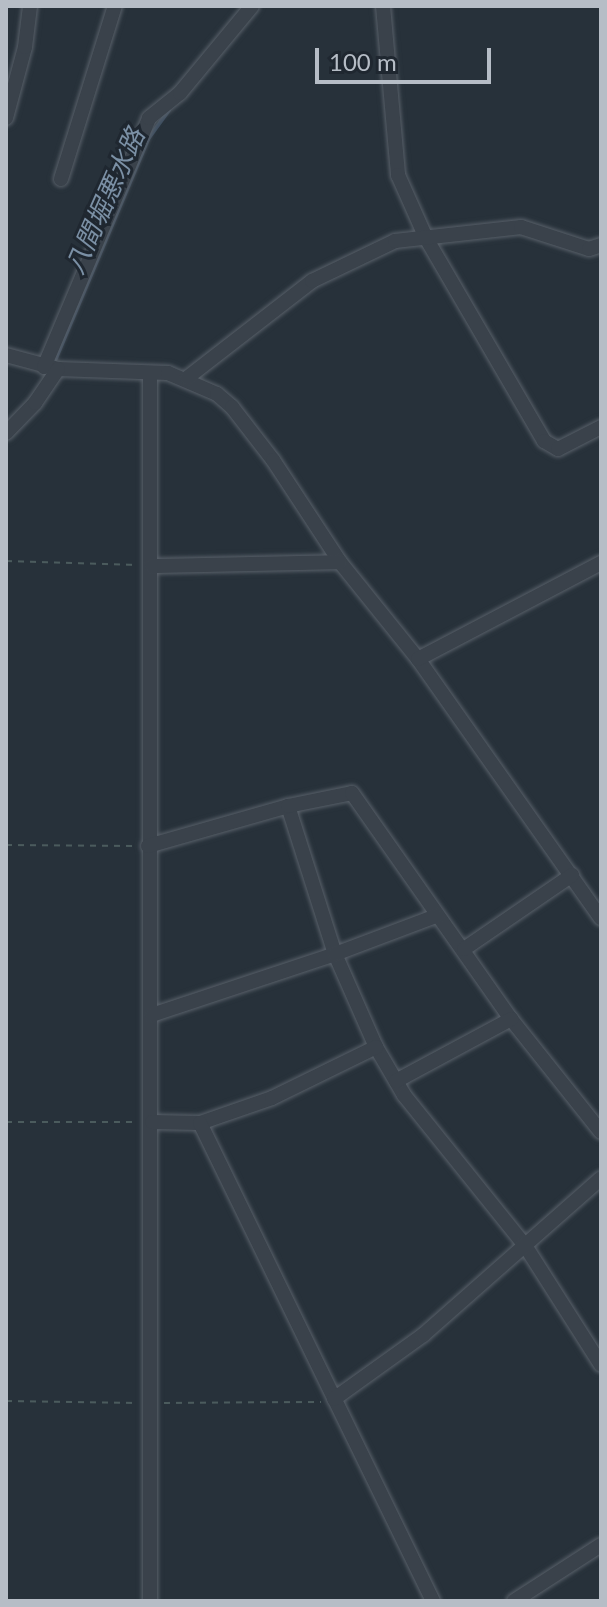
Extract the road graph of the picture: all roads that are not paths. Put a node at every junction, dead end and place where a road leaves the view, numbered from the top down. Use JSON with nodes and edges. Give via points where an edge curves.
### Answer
{"nodes":[{"id":1,"x":30,"y":6,"type":"edge"},
{"id":2,"x":115,"y":6,"type":"edge"},
{"id":3,"x":252,"y":6,"type":"edge"},
{"id":4,"x":383,"y":6,"type":"edge"},
{"id":5,"x":6,"y":118,"type":"edge"},
{"id":6,"x":61,"y":179,"type":"dead end"},
{"id":7,"x":426,"y":238,"type":"junction"},
{"id":8,"x":601,"y":245,"type":"edge"},
{"id":9,"x":6,"y":355,"type":"edge"},
{"id":10,"x":51,"y":368,"type":"junction"},
{"id":11,"x":150,"y":373,"type":"junction"},
{"id":12,"x":187,"y":378,"type":"junction"},
{"id":13,"x":601,"y":427,"type":"edge"},
{"id":14,"x":6,"y":433,"type":"edge"},
{"id":15,"x":340,"y":562,"type":"junction"},
{"id":16,"x":601,"y":563,"type":"edge"},
{"id":17,"x":152,"y":566,"type":"junction"},
{"id":18,"x":418,"y":659,"type":"junction"},
{"id":19,"x":288,"y":806,"type":"junction"},
{"id":20,"x":148,"y":846,"type":"junction"},
{"id":21,"x":572,"y":875,"type":"junction"},
{"id":22,"x":436,"y":916,"type":"junction"},
{"id":23,"x":601,"y":918,"type":"edge"},
{"id":24,"x":464,"y":949,"type":"junction"},
{"id":25,"x":335,"y":954,"type":"junction"},
{"id":26,"x":152,"y":1015,"type":"junction"},
{"id":27,"x":511,"y":1019,"type":"junction"},
{"id":28,"x":376,"y":1047,"type":"junction"},
{"id":29,"x":396,"y":1081,"type":"junction"},
{"id":30,"x":152,"y":1122,"type":"junction"},
{"id":31,"x":200,"y":1123,"type":"junction"},
{"id":32,"x":601,"y":1132,"type":"edge"},
{"id":33,"x":601,"y":1178,"type":"edge"},
{"id":34,"x":524,"y":1244,"type":"junction"},
{"id":35,"x":601,"y":1365,"type":"edge"},
{"id":36,"x":334,"y":1399,"type":"junction"},
{"id":37,"x":601,"y":1545,"type":"edge"},
{"id":38,"x":150,"y":1601,"type":"edge"},
{"id":39,"x":433,"y":1601,"type":"edge"},
{"id":40,"x":514,"y":1601,"type":"edge"}],
"edges":[{"from":1,"to":5,"type":"street"},
{"from":2,"to":6,"type":"street"},
{"from":3,"to":10,"type":"street","via":[[180,93],[149,118]]},
{"from":4,"to":7,"type":"street","via":[[398,175]]},
{"from":7,"to":8,"type":"street","via":[[521,227],[589,249]]},
{"from":7,"to":12,"type":"street","via":[[395,241],[312,281]]},
{"from":7,"to":13,"type":"street","via":[[544,441],[558,449]]},
{"from":9,"to":10,"type":"street"},
{"from":10,"to":11,"type":"street"},
{"from":10,"to":14,"type":"street","via":[[35,403]]},
{"from":11,"to":12,"type":"street"},
{"from":11,"to":17,"type":"street"},
{"from":12,"to":15,"type":"street","via":[[232,407]]},
{"from":15,"to":17,"type":"street"},
{"from":15,"to":18,"type":"street"},
{"from":16,"to":18,"type":"street"},
{"from":17,"to":20,"type":"street"},
{"from":18,"to":21,"type":"street"},
{"from":19,"to":20,"type":"street"},
{"from":19,"to":22,"type":"street","via":[[352,793]]},
{"from":19,"to":25,"type":"street"},
{"from":20,"to":26,"type":"street"},
{"from":21,"to":23,"type":"street"},
{"from":21,"to":24,"type":"street"},
{"from":22,"to":24,"type":"street"},
{"from":22,"to":25,"type":"street"},
{"from":24,"to":27,"type":"street"},
{"from":25,"to":26,"type":"street"},
{"from":25,"to":28,"type":"street"},
{"from":26,"to":30,"type":"street"},
{"from":27,"to":29,"type":"street"},
{"from":27,"to":32,"type":"street"},
{"from":28,"to":29,"type":"street"},
{"from":28,"to":31,"type":"street","via":[[272,1098]]},
{"from":29,"to":34,"type":"street"},
{"from":30,"to":31,"type":"street"},
{"from":30,"to":38,"type":"street"},
{"from":31,"to":36,"type":"street"},
{"from":33,"to":34,"type":"street"},
{"from":34,"to":35,"type":"street"},
{"from":34,"to":36,"type":"street","via":[[423,1335]]},
{"from":36,"to":39,"type":"street"},
{"from":37,"to":40,"type":"street"}]}
